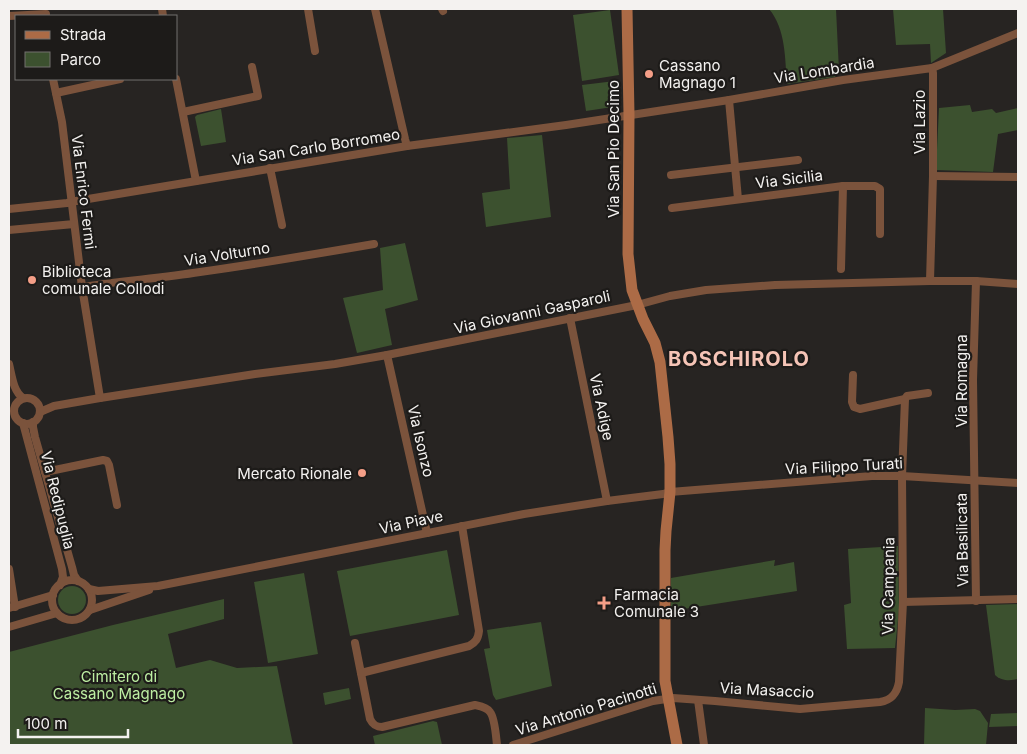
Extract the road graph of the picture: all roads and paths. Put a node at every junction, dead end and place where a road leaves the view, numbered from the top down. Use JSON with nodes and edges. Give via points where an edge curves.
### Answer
{"nodes":[{"id":1,"x":308,"y":9,"type":"edge"},
{"id":2,"x":375,"y":9,"type":"edge"},
{"id":3,"x":627,"y":9,"type":"edge"},
{"id":4,"x":46,"y":13,"type":"edge"},
{"id":5,"x":21,"y":15,"type":"edge"},
{"id":6,"x":1018,"y":33,"type":"edge"},
{"id":7,"x":315,"y":51,"type":"dead end"},
{"id":8,"x":252,"y":67,"type":"dead end"},
{"id":9,"x":932,"y":68,"type":"junction"},
{"id":10,"x":54,"y":80,"type":"edge"},
{"id":11,"x":115,"y":80,"type":"edge"},
{"id":12,"x":176,"y":80,"type":"edge"},
{"id":13,"x":56,"y":93,"type":"junction"},
{"id":14,"x":728,"y":100,"type":"junction"},
{"id":15,"x":183,"y":112,"type":"junction"},
{"id":16,"x":629,"y":115,"type":"junction"},
{"id":17,"x":407,"y":146,"type":"junction"},
{"id":18,"x":798,"y":160,"type":"dead end"},
{"id":19,"x":735,"y":167,"type":"junction"},
{"id":20,"x":270,"y":168,"type":"junction"},
{"id":21,"x":671,"y":175,"type":"dead end"},
{"id":22,"x":933,"y":176,"type":"junction"},
{"id":23,"x":1018,"y":177,"type":"edge"},
{"id":24,"x":196,"y":181,"type":"junction"},
{"id":25,"x":843,"y":186,"type":"junction"},
{"id":26,"x":738,"y":199,"type":"junction"},
{"id":27,"x":72,"y":202,"type":"junction"},
{"id":28,"x":672,"y":208,"type":"dead end"},
{"id":29,"x":9,"y":209,"type":"edge"},
{"id":30,"x":74,"y":224,"type":"junction"},
{"id":31,"x":282,"y":225,"type":"dead end"},
{"id":32,"x":9,"y":230,"type":"edge"},
{"id":33,"x":880,"y":234,"type":"dead end"},
{"id":34,"x":374,"y":244,"type":"dead end"},
{"id":35,"x":841,"y":269,"type":"dead end"},
{"id":36,"x":930,"y":281,"type":"junction"},
{"id":37,"x":976,"y":281,"type":"junction"},
{"id":38,"x":1018,"y":284,"type":"edge"},
{"id":39,"x":82,"y":287,"type":"junction"},
{"id":40,"x":637,"y":305,"type":"junction"},
{"id":41,"x":570,"y":318,"type":"junction"},
{"id":42,"x":387,"y":355,"type":"junction"},
{"id":43,"x":9,"y":364,"type":"edge"},
{"id":44,"x":853,"y":375,"type":"dead end"},
{"id":45,"x":928,"y":393,"type":"dead end"},
{"id":46,"x":23,"y":398,"type":"junction"},
{"id":47,"x":100,"y":398,"type":"junction"},
{"id":48,"x":904,"y":399,"type":"junction"},
{"id":49,"x":39,"y":408,"type":"junction"},
{"id":50,"x":12,"y":414,"type":"edge"},
{"id":51,"x":33,"y":422,"type":"junction"},
{"id":52,"x":23,"y":423,"type":"junction"},
{"id":53,"x":45,"y":472,"type":"junction"},
{"id":54,"x":902,"y":476,"type":"junction"},
{"id":55,"x":975,"y":480,"type":"junction"},
{"id":56,"x":1018,"y":483,"type":"edge"},
{"id":57,"x":670,"y":492,"type":"junction"},
{"id":58,"x":607,"y":501,"type":"junction"},
{"id":59,"x":117,"y":505,"type":"dead end"},
{"id":60,"x":462,"y":526,"type":"junction"},
{"id":61,"x":427,"y":533,"type":"junction"},
{"id":62,"x":9,"y":569,"type":"edge"},
{"id":63,"x":78,"y":581,"type":"junction"},
{"id":64,"x":60,"y":585,"type":"junction"},
{"id":65,"x":158,"y":586,"type":"junction"},
{"id":66,"x":89,"y":589,"type":"junction"},
{"id":67,"x":53,"y":595,"type":"junction"},
{"id":68,"x":1018,"y":599,"type":"edge"},
{"id":69,"x":976,"y":600,"type":"junction"},
{"id":70,"x":903,"y":602,"type":"junction"},
{"id":71,"x":12,"y":607,"type":"edge"},
{"id":72,"x":90,"y":610,"type":"junction"},
{"id":73,"x":57,"y":613,"type":"junction"},
{"id":74,"x":9,"y":627,"type":"edge"},
{"id":75,"x":355,"y":643,"type":"dead end"},
{"id":76,"x":361,"y":673,"type":"junction"},
{"id":77,"x":893,"y":696,"type":"joint"},
{"id":78,"x":668,"y":698,"type":"junction"},
{"id":79,"x":698,"y":700,"type":"junction"},
{"id":80,"x":497,"y":745,"type":"edge"},
{"id":81,"x":513,"y":745,"type":"edge"},
{"id":82,"x":677,"y":745,"type":"edge"},
{"id":83,"x":704,"y":745,"type":"edge"}],
"edges":[{"from":1,"to":7,"type":"street"},
{"from":2,"to":17,"type":"street"},
{"from":3,"to":16,"type":"street","name":"Via San Pio Decimo"},
{"from":4,"to":5,"type":"street"},
{"from":6,"to":9,"type":"street","name":"Via Lombardia"},
{"from":8,"to":15,"type":"street","via":[[258,96]]},
{"from":9,"to":14,"type":"street","name":"Via Lombardia"},
{"from":9,"to":22,"type":"street","name":"Via Lazio"},
{"from":10,"to":13,"type":"street","name":"Via Enrico Fermi"},
{"from":11,"to":13,"type":"street"},
{"from":12,"to":15,"type":"street"},
{"from":13,"to":27,"type":"street","name":"Via Enrico Fermi"},
{"from":14,"to":16,"type":"street","name":"Via Lombardia"},
{"from":14,"to":19,"type":"street","name":"Via Sicilia"},
{"from":15,"to":24,"type":"street"},
{"from":16,"to":17,"type":"street","name":"Via San Carlo Borromeo"},
{"from":16,"to":40,"type":"street","name":"Via San Pio Decimo","via":[[628,254]]},
{"from":17,"to":20,"type":"street","name":"Via San Carlo Borromeo"},
{"from":18,"to":19,"type":"street","name":"Via Sicilia"},
{"from":19,"to":21,"type":"street","name":"Via Sicilia"},
{"from":19,"to":26,"type":"street","name":"Via Sicilia"},
{"from":20,"to":24,"type":"street","name":"Via San Carlo Borromeo"},
{"from":20,"to":31,"type":"street"},
{"from":22,"to":23,"type":"street","name":"Via Lazio"},
{"from":22,"to":36,"type":"street","name":"Via Lazio"},
{"from":24,"to":27,"type":"street","name":"Via San Carlo Borromeo"},
{"from":25,"to":26,"type":"street","name":"Via Sicilia"},
{"from":25,"to":33,"type":"street","name":"Via Sicilia","via":[[875,186],[880,189]]},
{"from":25,"to":35,"type":"street","name":"Via Sicilia"},
{"from":26,"to":28,"type":"street","name":"Via Sicilia"},
{"from":27,"to":29,"type":"street","name":"Via San Carlo Borromeo"},
{"from":27,"to":30,"type":"street","name":"Via Enrico Fermi"},
{"from":30,"to":32,"type":"street"},
{"from":30,"to":39,"type":"street","name":"Via Enrico Fermi"},
{"from":34,"to":39,"type":"street","name":"Via Volturno"},
{"from":36,"to":37,"type":"street","name":"Via Giovanni Gasparoli"},
{"from":36,"to":40,"type":"street","name":"Via Giovanni Gasparoli","via":[[706,290]]},
{"from":37,"to":38,"type":"street","name":"Via Giovanni Gasparoli"},
{"from":37,"to":55,"type":"street","name":"Via Romagna","via":[[973,380]]},
{"from":39,"to":47,"type":"street","name":"Via Enrico Fermi"},
{"from":40,"to":41,"type":"street","name":"Via Giovanni Gasparoli"},
{"from":40,"to":57,"type":"street","name":"Via San Pio Decimo","via":[[660,362]]},
{"from":41,"to":42,"type":"street","name":"Via Giovanni Gasparoli"},
{"from":41,"to":58,"type":"street","name":"Via Adige"},
{"from":42,"to":47,"type":"street","name":"Via Giovanni Gasparoli"},
{"from":42,"to":61,"type":"street","name":"Via Isonzo"},
{"from":43,"to":46,"type":"street","via":[[15,390]]},
{"from":44,"to":48,"type":"street","via":[[854,407],[860,409]]},
{"from":45,"to":48,"type":"street"},
{"from":46,"to":49,"type":"street","via":[[33,399]]},
{"from":46,"to":50,"type":"street"},
{"from":47,"to":49,"type":"street","name":"Via Giovanni Gasparoli"},
{"from":48,"to":54,"type":"street","name":"Via Campania"},
{"from":49,"to":51,"type":"street","via":[[39,416]]},
{"from":50,"to":52,"type":"street"},
{"from":51,"to":52,"type":"street"},
{"from":51,"to":53,"type":"street","name":"Via Redipuglia"},
{"from":52,"to":64,"type":"street","name":"Via Redipuglia","via":[[62,569]]},
{"from":53,"to":59,"type":"street","name":"Via Redipuglia","via":[[108,461]]},
{"from":53,"to":63,"type":"street","name":"Via Redipuglia"},
{"from":54,"to":55,"type":"street","name":"Via Filippo Turati"},
{"from":54,"to":57,"type":"street","name":"Via Filippo Turati"},
{"from":54,"to":70,"type":"street","name":"Via Campania"},
{"from":55,"to":56,"type":"street","name":"Via Filippo Turati"},
{"from":55,"to":69,"type":"street","name":"Via Basilicata"},
{"from":57,"to":58,"type":"street","name":"Via Piave"},
{"from":57,"to":78,"type":"street","via":[[665,550],[665,681]]},
{"from":58,"to":60,"type":"street","name":"Via Piave"},
{"from":60,"to":61,"type":"street","name":"Via Piave"},
{"from":60,"to":76,"type":"street","via":[[479,631],[475,642]]},
{"from":61,"to":65,"type":"street","name":"Via Piave"},
{"from":62,"to":71,"type":"street"},
{"from":63,"to":64,"type":"street"},
{"from":63,"to":66,"type":"street"},
{"from":64,"to":67,"type":"street"},
{"from":65,"to":66,"type":"street","name":"Via Piave"},
{"from":65,"to":72,"type":"street","name":"Via Piave"},
{"from":66,"to":72,"type":"street","via":[[92,595]]},
{"from":67,"to":71,"type":"street"},
{"from":67,"to":73,"type":"street"},
{"from":68,"to":69,"type":"street"},
{"from":69,"to":70,"type":"street"},
{"from":70,"to":77,"type":"street","name":"Via Campania","via":[[899,682]]},
{"from":72,"to":73,"type":"street","via":[[76,620],[66,619]]},
{"from":73,"to":74,"type":"street"},
{"from":75,"to":76,"type":"street"},
{"from":76,"to":80,"type":"street","via":[[370,719],[378,727],[475,705],[490,712]]},
{"from":77,"to":79,"type":"street","name":"Via Masaccio","via":[[880,702],[800,709]]},
{"from":78,"to":79,"type":"street","name":"Via Masaccio"},
{"from":78,"to":81,"type":"street","name":"Via Antonio Pacinotti"},
{"from":78,"to":82,"type":"street"},
{"from":79,"to":83,"type":"street"}]}
